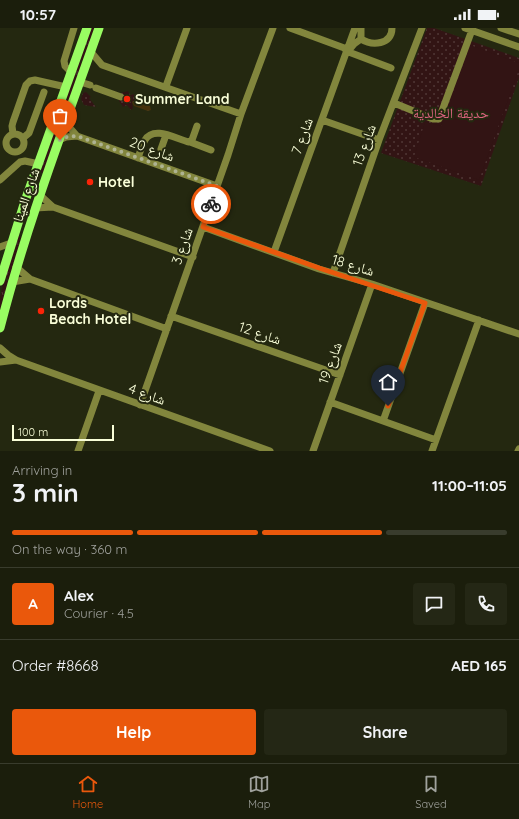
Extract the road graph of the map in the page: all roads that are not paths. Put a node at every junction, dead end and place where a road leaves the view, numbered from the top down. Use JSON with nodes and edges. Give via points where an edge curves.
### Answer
{"nodes":[{"id":1,"x":74,"y":28,"type":"edge"},
{"id":2,"x":87,"y":28,"type":"edge"},
{"id":3,"x":99,"y":28,"type":"edge"},
{"id":4,"x":187,"y":28,"type":"edge"},
{"id":5,"x":273,"y":28,"type":"edge"},
{"id":6,"x":290,"y":28,"type":"edge"},
{"id":7,"x":354,"y":28,"type":"edge"},
{"id":8,"x":361,"y":28,"type":"edge"},
{"id":9,"x":392,"y":28,"type":"edge"},
{"id":10,"x":422,"y":28,"type":"edge"},
{"id":11,"x":501,"y":28,"type":"edge"},
{"id":12,"x":468,"y":29,"type":"edge"},
{"id":13,"x":519,"y":34,"type":"edge"},
{"id":14,"x":361,"y":39,"type":"junction"},
{"id":15,"x":519,"y":47,"type":"edge"},
{"id":16,"x":347,"y":51,"type":"junction"},
{"id":17,"x":91,"y":52,"type":"junction"},
{"id":18,"x":102,"y":65,"type":"junction"},
{"id":19,"x":85,"y":67,"type":"junction"},
{"id":20,"x":391,"y":68,"type":"dead end"},
{"id":21,"x":72,"y":72,"type":"junction"},
{"id":22,"x":80,"y":82,"type":"junction"},
{"id":23,"x":166,"y":86,"type":"junction"},
{"id":24,"x":66,"y":87,"type":"junction"},
{"id":25,"x":44,"y":92,"type":"dead end"},
{"id":26,"x":121,"y":97,"type":"dead end"},
{"id":27,"x":394,"y":103,"type":"junction"},
{"id":28,"x":241,"y":114,"type":"junction"},
{"id":29,"x":322,"y":120,"type":"junction"},
{"id":30,"x":66,"y":122,"type":"junction"},
{"id":31,"x":197,"y":126,"type":"dead end"},
{"id":32,"x":13,"y":134,"type":"junction"},
{"id":33,"x":166,"y":135,"type":"junction"},
{"id":34,"x":77,"y":136,"type":"junction"},
{"id":35,"x":23,"y":138,"type":"junction"},
{"id":36,"x":60,"y":140,"type":"junction"},
{"id":37,"x":379,"y":140,"type":"junction"},
{"id":38,"x":190,"y":142,"type":"junction"},
{"id":39,"x":161,"y":149,"type":"dead end"},
{"id":40,"x":212,"y":150,"type":"dead end"},
{"id":41,"x":138,"y":158,"type":"junction"},
{"id":42,"x":39,"y":164,"type":"junction"},
{"id":43,"x":0,"y":180,"type":"edge"},
{"id":44,"x":217,"y":186,"type":"junction"},
{"id":45,"x":30,"y":189,"type":"junction"},
{"id":46,"x":40,"y":195,"type":"junction"},
{"id":47,"x":53,"y":207,"type":"junction"},
{"id":48,"x":35,"y":208,"type":"junction"},
{"id":49,"x":31,"y":221,"type":"junction"},
{"id":50,"x":203,"y":227,"type":"junction"},
{"id":51,"x":11,"y":243,"type":"junction"},
{"id":52,"x":0,"y":246,"type":"edge"},
{"id":53,"x":274,"y":252,"type":"junction"},
{"id":54,"x":193,"y":257,"type":"junction"},
{"id":55,"x":16,"y":267,"type":"junction"},
{"id":56,"x":333,"y":273,"type":"junction"},
{"id":57,"x":30,"y":279,"type":"junction"},
{"id":58,"x":0,"y":281,"type":"edge"},
{"id":59,"x":12,"y":282,"type":"junction"},
{"id":60,"x":372,"y":284,"type":"junction"},
{"id":61,"x":425,"y":303,"type":"junction"},
{"id":62,"x":171,"y":316,"type":"junction"},
{"id":63,"x":479,"y":320,"type":"junction"},
{"id":64,"x":0,"y":328,"type":"edge"},
{"id":65,"x":166,"y":329,"type":"junction"},
{"id":66,"x":519,"y":334,"type":"edge"},
{"id":67,"x":0,"y":348,"type":"edge"},
{"id":68,"x":16,"y":360,"type":"junction"},
{"id":69,"x":0,"y":362,"type":"edge"},
{"id":70,"x":340,"y":375,"type":"junction"},
{"id":71,"x":99,"y":391,"type":"junction"},
{"id":72,"x":330,"y":402,"type":"junction"},
{"id":73,"x":140,"y":406,"type":"junction"},
{"id":74,"x":383,"y":421,"type":"junction"},
{"id":75,"x":436,"y":440,"type":"junction"},
{"id":76,"x":78,"y":451,"type":"edge"},
{"id":77,"x":270,"y":451,"type":"edge"},
{"id":78,"x":313,"y":451,"type":"edge"},
{"id":79,"x":432,"y":451,"type":"edge"}],
"edges":[{"from":1,"to":21,"type":"street","via":[[64,61],[65,66]]},
{"from":2,"to":21,"type":"main road","name":"شارع المينا"},
{"from":3,"to":17,"type":"main road","name":"شارع المينا"},
{"from":4,"to":23,"type":"street"},
{"from":5,"to":28,"type":"street","name":"شارع 3"},
{"from":6,"to":16,"type":"street"},
{"from":7,"to":16,"type":"street","name":"شارع 7"},
{"from":8,"to":14,"type":"street"},
{"from":9,"to":14,"type":"street","via":[[388,39],[380,43],[370,43]]},
{"from":10,"to":27,"type":"street","name":"شارع 13"},
{"from":11,"to":13,"type":"street"},
{"from":12,"to":15,"type":"street"},
{"from":12,"to":27,"type":"street","via":[[439,119],[435,120]]},
{"from":14,"to":16,"type":"street"},
{"from":16,"to":20,"type":"street"},
{"from":16,"to":29,"type":"street","name":"شارع 7"},
{"from":17,"to":18,"type":"street"},
{"from":17,"to":19,"type":"main road","name":"شارع المينا"},
{"from":18,"to":19,"type":"street"},
{"from":18,"to":23,"type":"street"},
{"from":19,"to":22,"type":"main road","name":"شارع المينا"},
{"from":21,"to":24,"type":"main road","name":"شارع المينا"},
{"from":22,"to":26,"type":"street"},
{"from":22,"to":30,"type":"main road","name":"شارع المينا"},
{"from":23,"to":28,"type":"street"},
{"from":24,"to":32,"type":"street","via":[[35,80],[26,85],[13,122]]},
{"from":24,"to":42,"type":"main road","name":"شارع المينا"},
{"from":25,"to":35,"type":"street","via":[[29,133]]},
{"from":27,"to":37,"type":"street","name":"شارع 13"},
{"from":28,"to":44,"type":"street","name":"شارع 3"},
{"from":29,"to":37,"type":"street"},
{"from":29,"to":53,"type":"street","name":"شارع 7"},
{"from":30,"to":34,"type":"street"},
{"from":30,"to":36,"type":"main road","name":"شارع المينا"},
{"from":31,"to":38,"type":"street"},
{"from":32,"to":35,"type":"street","via":[[19,134]]},
{"from":32,"to":35,"type":"street","via":[[8,138],[7,144],[12,151],[21,150]]},
{"from":33,"to":38,"type":"street"},
{"from":33,"to":39,"type":"street"},
{"from":33,"to":41,"type":"street","via":[[157,133],[147,138]]},
{"from":34,"to":36,"type":"street"},
{"from":34,"to":41,"type":"street","name":"شارع 20"},
{"from":36,"to":46,"type":"main road","name":"شارع المينا"},
{"from":37,"to":56,"type":"street","name":"شارع 13"},
{"from":38,"to":40,"type":"street"},
{"from":41,"to":44,"type":"street","name":"شارع 20"},
{"from":42,"to":43,"type":"street","via":[[20,162]]},
{"from":42,"to":45,"type":"main road","name":"شارع المينا"},
{"from":44,"to":50,"type":"street","name":"شارع 3"},
{"from":45,"to":49,"type":"main road","via":[[32,199],[26,217]]},
{"from":45,"to":51,"type":"main road","name":"شارع المينا"},
{"from":46,"to":47,"type":"street"},
{"from":46,"to":48,"type":"main road","name":"شارع المينا"},
{"from":47,"to":48,"type":"street"},
{"from":47,"to":54,"type":"street"},
{"from":48,"to":49,"type":"main road","name":"شارع المينا"},
{"from":49,"to":55,"type":"main road","name":"شارع المينا"},
{"from":50,"to":53,"type":"street","name":"شارع 18"},
{"from":50,"to":54,"type":"street","name":"شارع 3"},
{"from":51,"to":52,"type":"street"},
{"from":51,"to":58,"type":"main road","name":"شارع المينا"},
{"from":53,"to":56,"type":"street","name":"شارع 18"},
{"from":54,"to":62,"type":"street","name":"شارع 3"},
{"from":55,"to":57,"type":"street"},
{"from":55,"to":59,"type":"main road","name":"شارع المينا"},
{"from":56,"to":60,"type":"street","name":"شارع 18"},
{"from":57,"to":59,"type":"street"},
{"from":57,"to":65,"type":"street"},
{"from":59,"to":64,"type":"main road","name":"شارع المينا"},
{"from":60,"to":61,"type":"street","name":"شارع 18"},
{"from":60,"to":70,"type":"street","name":"شارع 19"},
{"from":61,"to":63,"type":"street","name":"شارع 18"},
{"from":61,"to":74,"type":"street"},
{"from":62,"to":65,"type":"street","name":"شارع 3"},
{"from":62,"to":70,"type":"street","name":"شارع 12"},
{"from":63,"to":66,"type":"street","name":"شارع 18"},
{"from":63,"to":75,"type":"street"},
{"from":65,"to":73,"type":"street","name":"شارع 3"},
{"from":67,"to":68,"type":"street","name":"شارع 4"},
{"from":68,"to":69,"type":"street","name":"شارع 4"},
{"from":68,"to":71,"type":"street","name":"شارع 4"},
{"from":70,"to":72,"type":"street","name":"شارع 19"},
{"from":71,"to":73,"type":"street","name":"شارع 4"},
{"from":71,"to":76,"type":"street"},
{"from":72,"to":74,"type":"street"},
{"from":72,"to":78,"type":"street","name":"شارع 19"},
{"from":73,"to":77,"type":"street","name":"شارع 4"},
{"from":74,"to":75,"type":"street"},
{"from":75,"to":79,"type":"street"}]}
